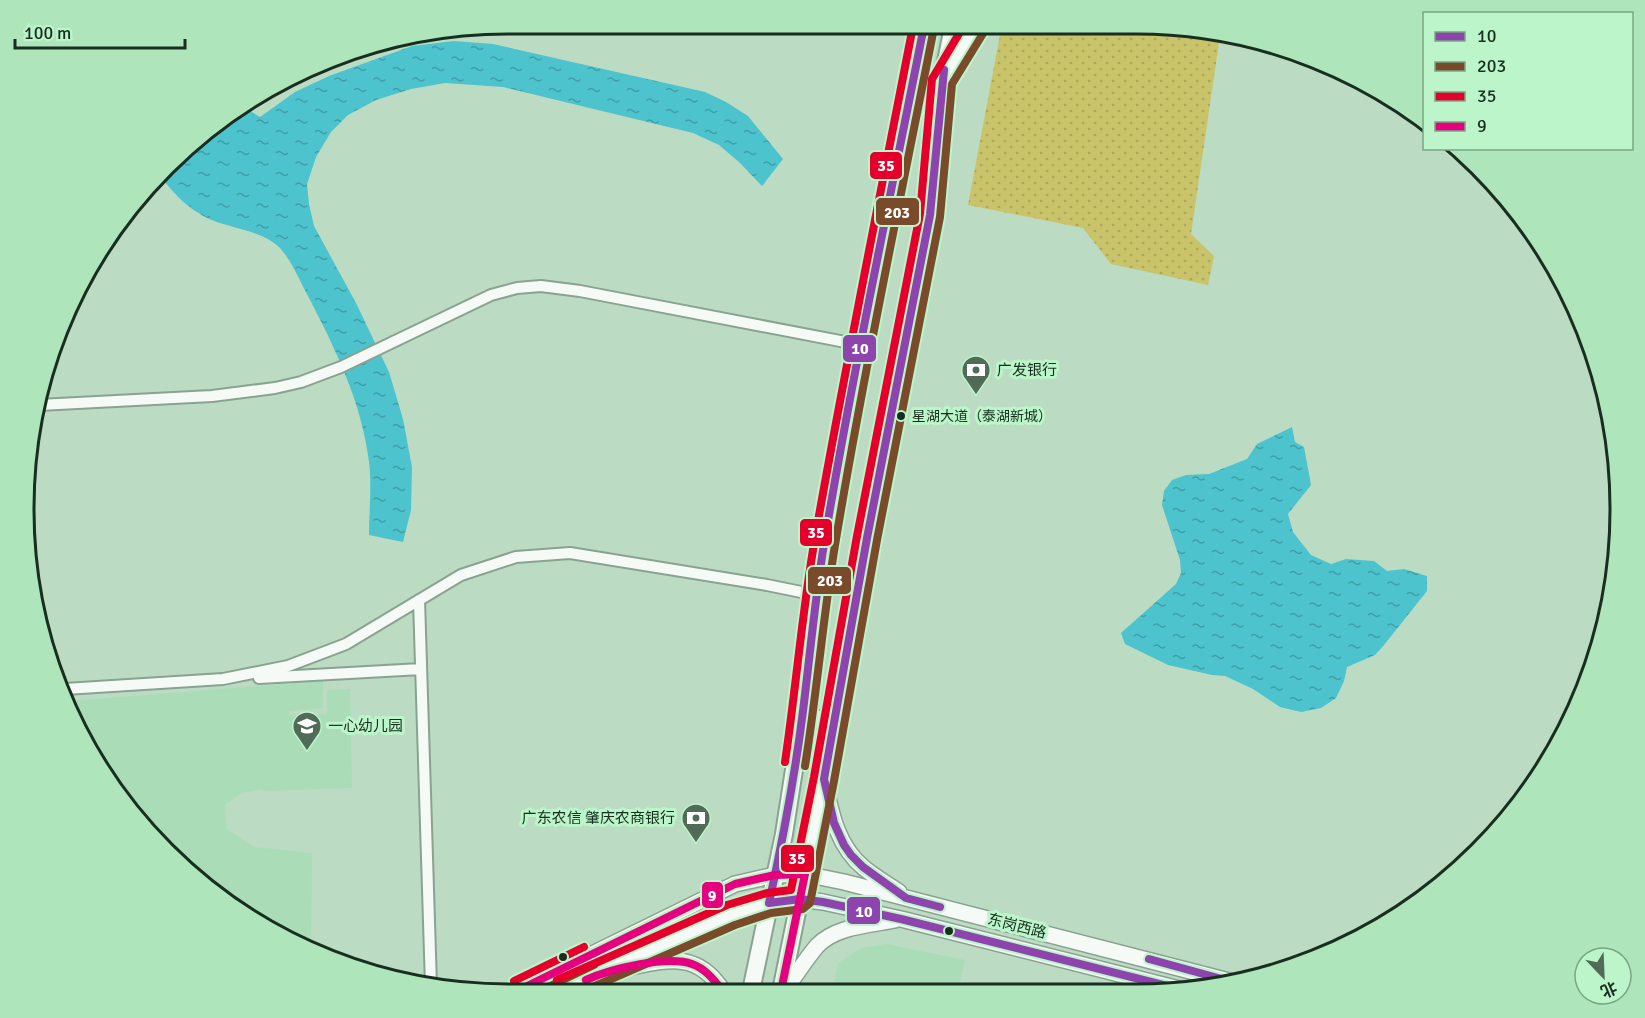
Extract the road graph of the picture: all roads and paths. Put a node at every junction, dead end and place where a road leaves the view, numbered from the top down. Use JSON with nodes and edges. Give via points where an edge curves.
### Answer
{"nodes":[{"id":1,"x":921,"y":34,"type":"edge"},
{"id":2,"x":952,"y":34,"type":"edge"},
{"id":3,"x":971,"y":34,"type":"edge"},
{"id":4,"x":942,"y":81,"type":"junction"},
{"id":5,"x":861,"y":345,"type":"junction"},
{"id":6,"x":47,"y":405,"type":"edge"},
{"id":7,"x":816,"y":596,"type":"junction"},
{"id":8,"x":419,"y":600,"type":"junction"},
{"id":9,"x":421,"y":669,"type":"junction"},
{"id":10,"x":223,"y":679,"type":"junction"},
{"id":11,"x":70,"y":689,"type":"edge"},
{"id":12,"x":803,"y":712,"type":"junction"},
{"id":13,"x":835,"y":719,"type":"junction"},
{"id":14,"x":824,"y":779,"type":"junction"},
{"id":15,"x":805,"y":874,"type":"junction"},
{"id":16,"x":775,"y":875,"type":"junction"},
{"id":17,"x":906,"y":898,"type":"junction"},
{"id":18,"x":800,"y":899,"type":"junction"},
{"id":19,"x":769,"y":903,"type":"junction"},
{"id":20,"x":901,"y":919,"type":"junction"},
{"id":21,"x":597,"y":975,"type":"junction"},
{"id":22,"x":431,"y":976,"type":"edge"},
{"id":23,"x":1212,"y":977,"type":"edge"},
{"id":24,"x":1154,"y":983,"type":"edge"},
{"id":25,"x":531,"y":984,"type":"edge"},
{"id":26,"x":575,"y":984,"type":"edge"},
{"id":27,"x":718,"y":984,"type":"edge"},
{"id":28,"x":752,"y":984,"type":"edge"},
{"id":29,"x":784,"y":984,"type":"edge"},
{"id":30,"x":788,"y":984,"type":"edge"}],
"edges":[{"from":1,"to":5,"type":"main road"},
{"from":2,"to":4,"type":"main road"},
{"from":3,"to":4,"type":"main road"},
{"from":4,"to":13,"type":"main road","via":[[930,215]]},
{"from":5,"to":6,"type":"street","via":[[541,286],[491,295],[341,367],[301,382],[243,393]]},
{"from":5,"to":7,"type":"main road"},
{"from":7,"to":8,"type":"street","via":[[570,553],[516,558],[461,575]]},
{"from":7,"to":12,"type":"main road"},
{"from":8,"to":9,"type":"street"},
{"from":8,"to":10,"type":"street","via":[[346,644],[288,666]]},
{"from":9,"to":10,"type":"street"},
{"from":9,"to":22,"type":"street"},
{"from":10,"to":11,"type":"street"},
{"from":12,"to":13,"type":"main road","via":[[821,721]]},
{"from":12,"to":16,"type":"main road"},
{"from":13,"to":14,"type":"main road"},
{"from":14,"to":15,"type":"main road"},
{"from":14,"to":17,"type":"main road","via":[[834,823],[844,845],[863,867]]},
{"from":15,"to":16,"type":"main road","name":"东岗西路"},
{"from":15,"to":17,"type":"main road","name":"东岗西路"},
{"from":15,"to":18,"type":"main road"},
{"from":16,"to":19,"type":"main road"},
{"from":16,"to":25,"type":"main road","name":"东岗西路","via":[[735,884]]},
{"from":17,"to":23,"type":"main road","name":"东岗西路"},
{"from":18,"to":19,"type":"main road","name":"东岗西路"},
{"from":18,"to":20,"type":"main road","name":"东岗西路"},
{"from":18,"to":29,"type":"main road"},
{"from":19,"to":21,"type":"main road","name":"东岗西路","via":[[718,921]]},
{"from":19,"to":28,"type":"main road"},
{"from":20,"to":24,"type":"main road","name":"东岗西路"},
{"from":20,"to":30,"type":"main road","via":[[838,932],[818,946]]},
{"from":21,"to":26,"type":"main road"},
{"from":21,"to":27,"type":"main road","via":[[681,960],[700,967]]}]}
